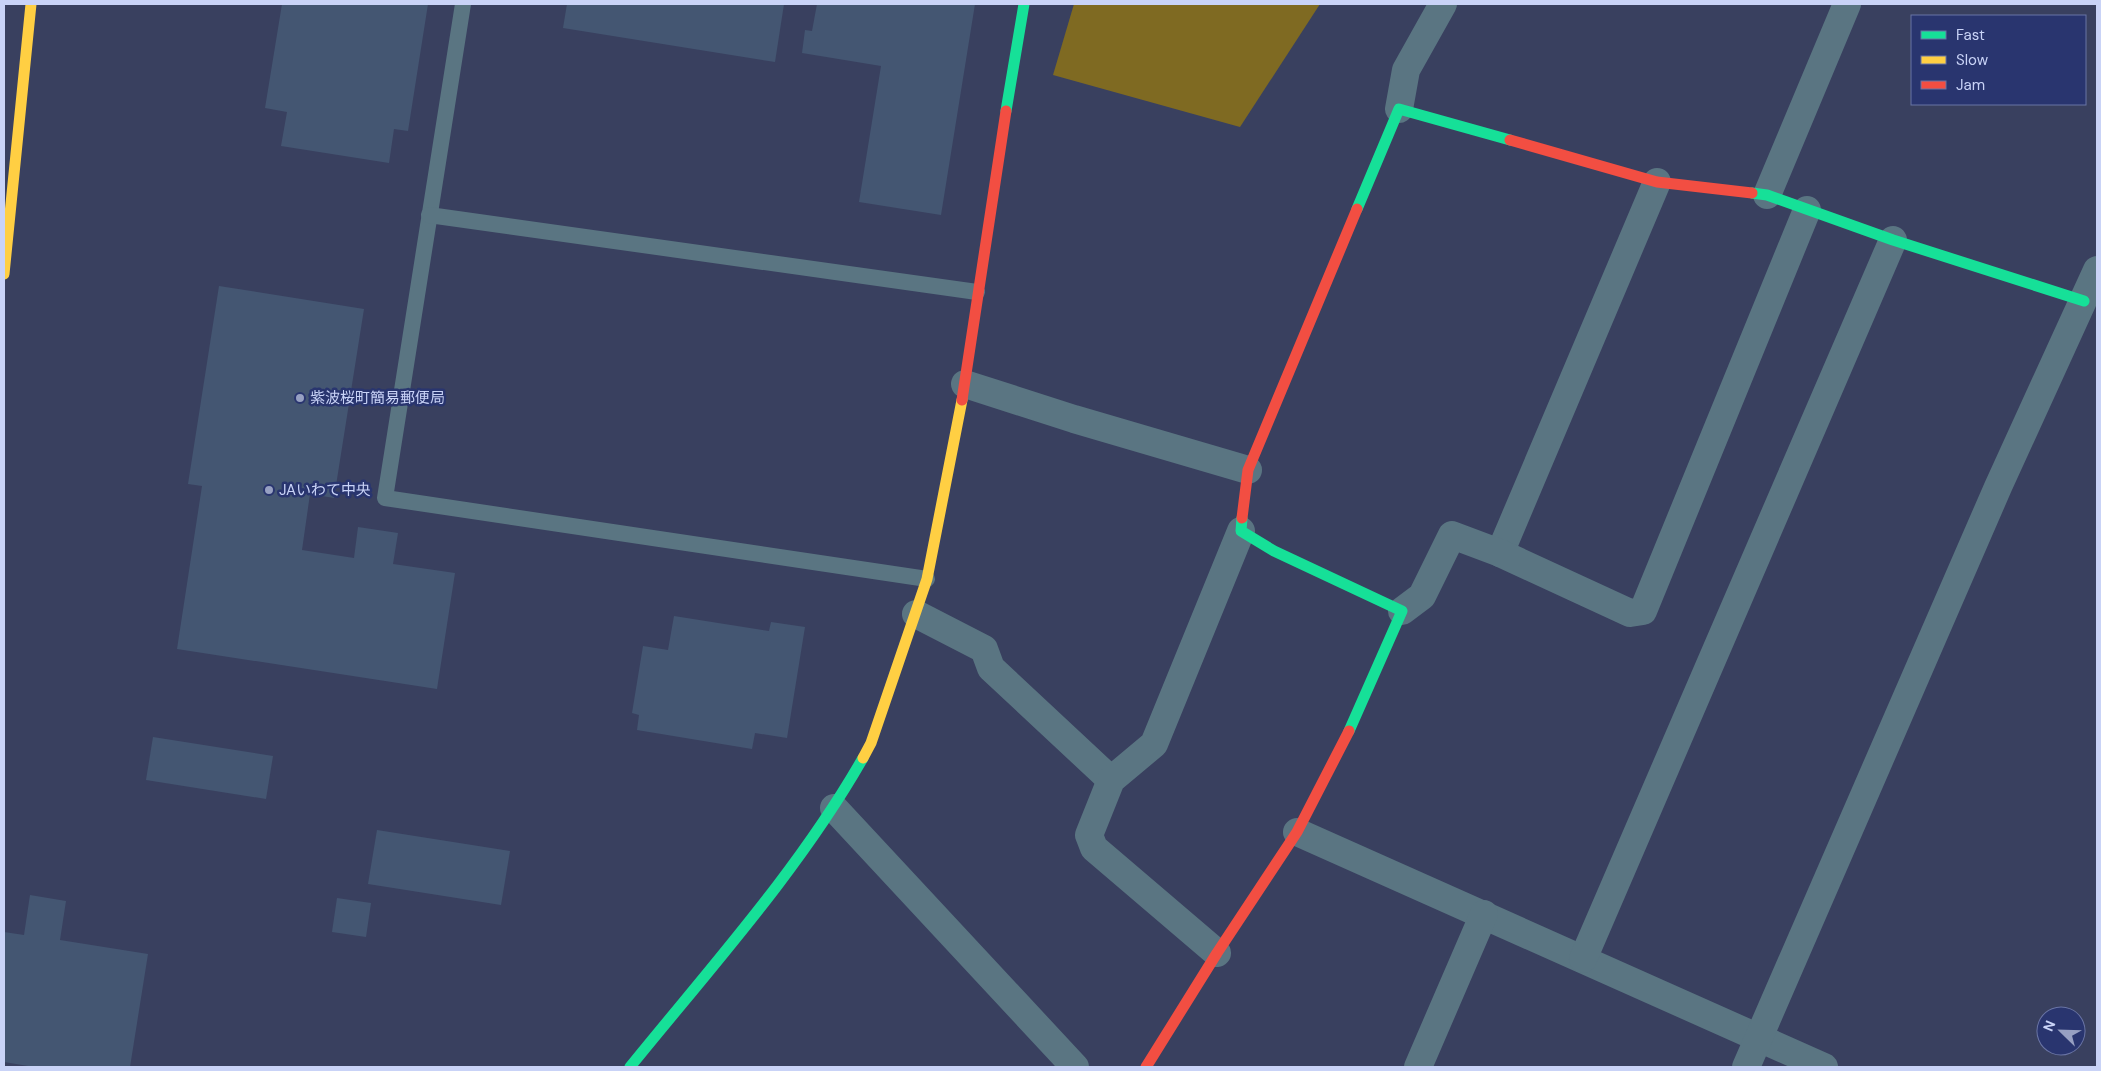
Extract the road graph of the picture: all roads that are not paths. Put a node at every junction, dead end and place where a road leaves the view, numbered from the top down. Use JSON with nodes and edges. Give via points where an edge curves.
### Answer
{"nodes":[{"id":1,"x":30,"y":4,"type":"edge"},
{"id":2,"x":463,"y":4,"type":"edge"},
{"id":3,"x":1024,"y":4,"type":"edge"},
{"id":4,"x":1443,"y":4,"type":"edge"},
{"id":5,"x":1847,"y":4,"type":"edge"},
{"id":6,"x":1399,"y":109,"type":"junction"},
{"id":7,"x":4,"y":142,"type":"edge"},
{"id":8,"x":17,"y":146,"type":"junction"},
{"id":9,"x":1658,"y":182,"type":"junction"},
{"id":10,"x":1767,"y":195,"type":"junction"},
{"id":11,"x":1807,"y":210,"type":"junction"},
{"id":12,"x":429,"y":215,"type":"junction"},
{"id":13,"x":1893,"y":240,"type":"junction"},
{"id":14,"x":2097,"y":270,"type":"edge"},
{"id":15,"x":4,"y":274,"type":"edge"},
{"id":16,"x":977,"y":292,"type":"junction"},
{"id":17,"x":2084,"y":301,"type":"junction"},
{"id":18,"x":965,"y":384,"type":"junction"},
{"id":19,"x":1248,"y":470,"type":"junction"},
{"id":20,"x":1241,"y":531,"type":"junction"},
{"id":21,"x":1500,"y":553,"type":"junction"},
{"id":22,"x":928,"y":579,"type":"junction"},
{"id":23,"x":1402,"y":611,"type":"junction"},
{"id":24,"x":916,"y":614,"type":"junction"},
{"id":25,"x":1111,"y":780,"type":"junction"},
{"id":26,"x":834,"y":808,"type":"junction"},
{"id":27,"x":1297,"y":832,"type":"junction"},
{"id":28,"x":1484,"y":914,"type":"junction"},
{"id":29,"x":1217,"y":953,"type":"junction"},
{"id":30,"x":1583,"y":959,"type":"junction"},
{"id":31,"x":1759,"y":1038,"type":"junction"},
{"id":32,"x":630,"y":1067,"type":"edge"},
{"id":33,"x":1075,"y":1067,"type":"edge"},
{"id":34,"x":1146,"y":1067,"type":"edge"},
{"id":35,"x":1418,"y":1067,"type":"edge"},
{"id":36,"x":1746,"y":1067,"type":"edge"},
{"id":37,"x":1824,"y":1067,"type":"edge"}],
"edges":[{"from":1,"to":8,"type":"street"},
{"from":2,"to":12,"type":"lane"},
{"from":3,"to":16,"type":"street"},
{"from":4,"to":6,"type":"street","via":[[1406,70]]},
{"from":5,"to":10,"type":"street"},
{"from":6,"to":9,"type":"street"},
{"from":6,"to":19,"type":"street"},
{"from":7,"to":8,"type":"street"},
{"from":8,"to":15,"type":"street"},
{"from":9,"to":10,"type":"street"},
{"from":9,"to":21,"type":"street"},
{"from":10,"to":11,"type":"street"},
{"from":11,"to":13,"type":"street"},
{"from":11,"to":21,"type":"street","via":[[1643,611],[1630,613]]},
{"from":12,"to":16,"type":"lane"},
{"from":12,"to":22,"type":"lane","via":[[385,498]]},
{"from":13,"to":17,"type":"street"},
{"from":13,"to":30,"type":"street"},
{"from":14,"to":17,"type":"street"},
{"from":16,"to":18,"type":"street"},
{"from":17,"to":31,"type":"street","via":[[1994,496]]},
{"from":18,"to":19,"type":"street"},
{"from":18,"to":22,"type":"street"},
{"from":19,"to":20,"type":"street"},
{"from":20,"to":23,"type":"street","via":[[1274,551]]},
{"from":20,"to":25,"type":"street","via":[[1154,744]]},
{"from":21,"to":23,"type":"street","via":[[1452,535],[1422,596]]},
{"from":22,"to":24,"type":"street"},
{"from":23,"to":27,"type":"street","via":[[1347,736]]},
{"from":24,"to":25,"type":"street","via":[[984,649],[991,668]]},
{"from":24,"to":26,"type":"street","via":[[871,742]]},
{"from":25,"to":29,"type":"street","via":[[1089,835],[1094,848]]},
{"from":26,"to":32,"type":"street","via":[[757,911]]},
{"from":26,"to":33,"type":"street"},
{"from":27,"to":28,"type":"street"},
{"from":27,"to":29,"type":"street"},
{"from":28,"to":30,"type":"street"},
{"from":28,"to":35,"type":"street"},
{"from":29,"to":34,"type":"street"},
{"from":30,"to":31,"type":"street"},
{"from":31,"to":36,"type":"street"},
{"from":31,"to":37,"type":"street"}]}
